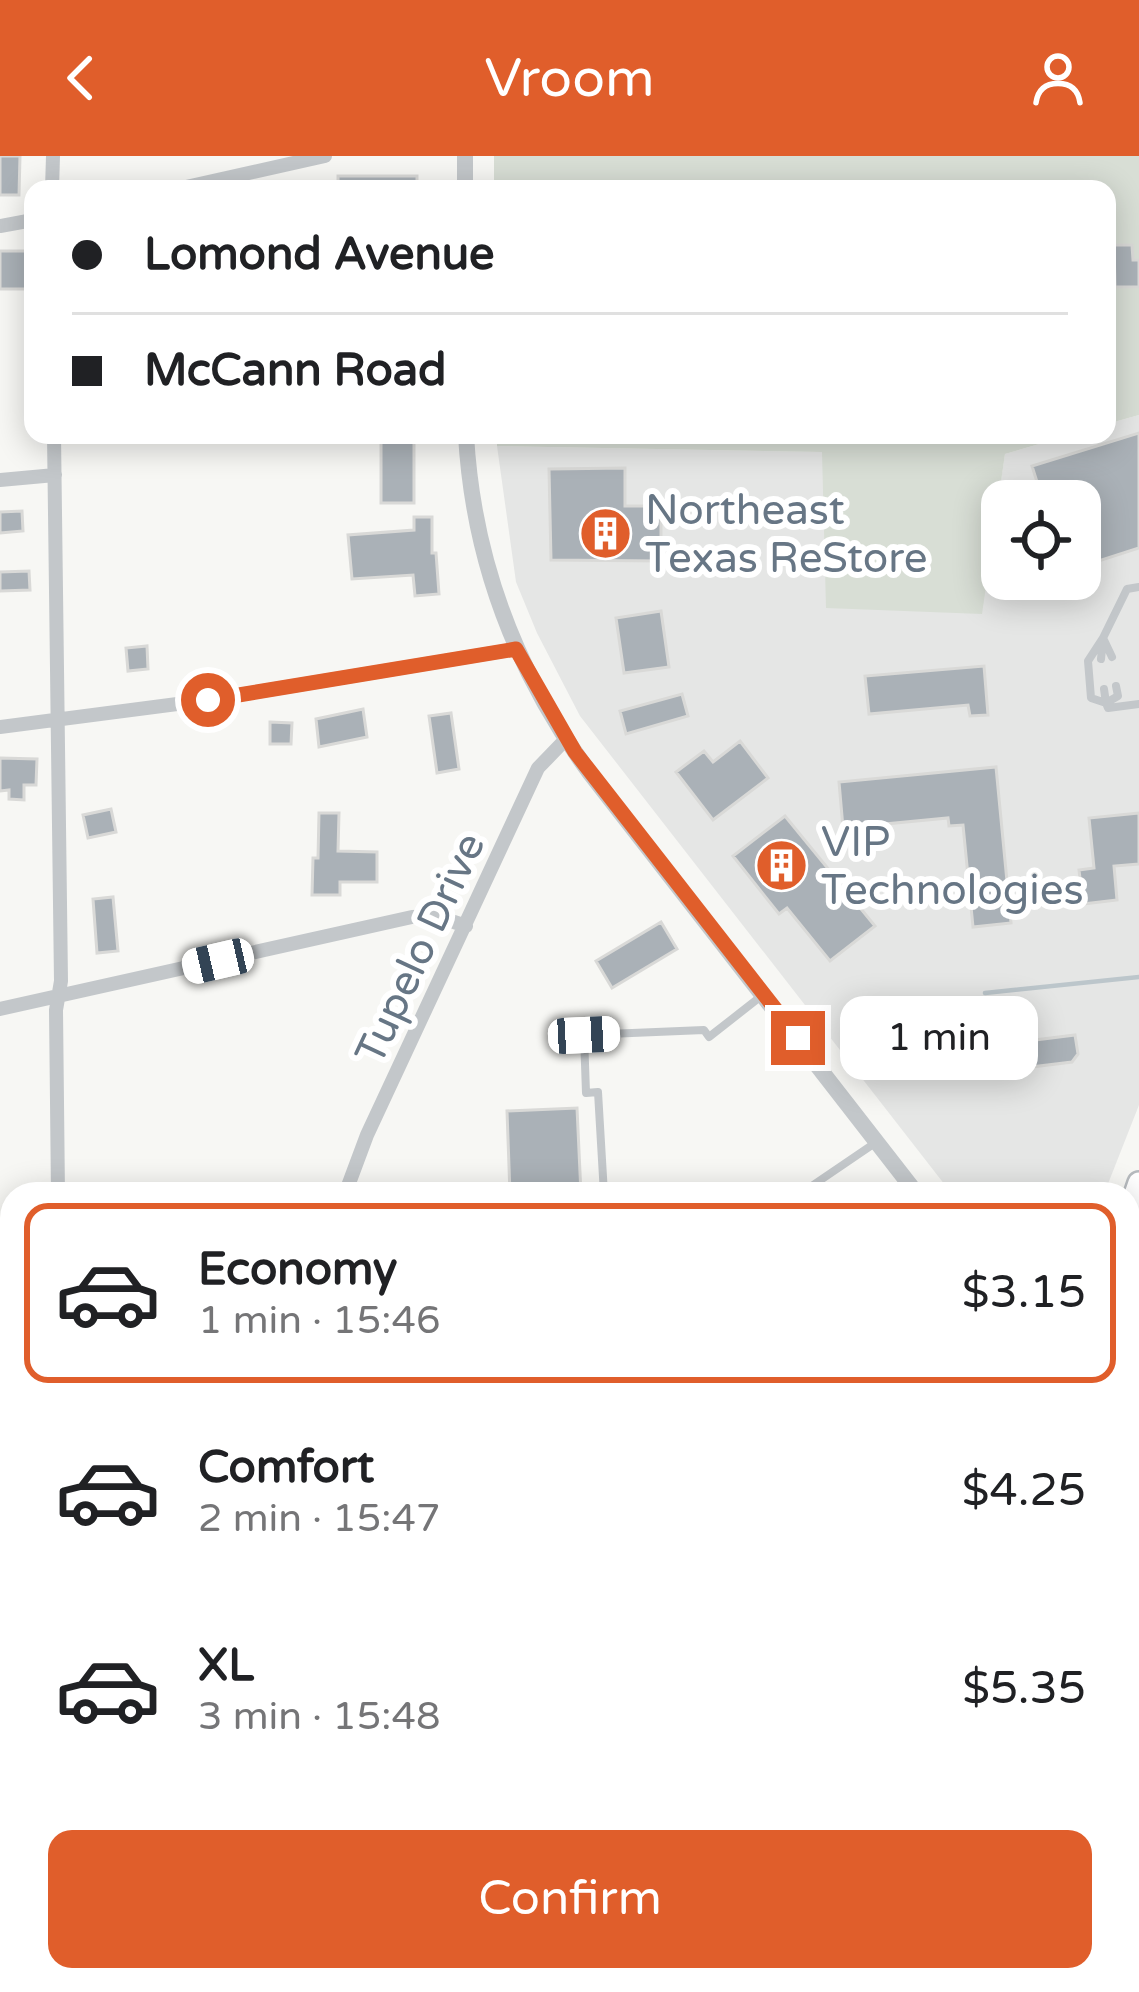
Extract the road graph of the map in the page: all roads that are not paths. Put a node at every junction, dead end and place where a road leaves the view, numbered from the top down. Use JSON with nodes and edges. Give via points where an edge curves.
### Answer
{"nodes":[{"id":1,"x":325,"y":156,"type":"edge"},
{"id":2,"x":217,"y":180,"type":"edge"},
{"id":3,"x":54,"y":444,"type":"edge"},
{"id":4,"x":467,"y":444,"type":"edge"},
{"id":5,"x":55,"y":475,"type":"junction"},
{"id":6,"x":0,"y":480,"type":"edge"},
{"id":7,"x":1139,"y":587,"type":"edge"},
{"id":8,"x":1103,"y":638,"type":"junction"},
{"id":9,"x":516,"y":649,"type":"junction"},
{"id":10,"x":1112,"y":657,"type":"dead end"},
{"id":11,"x":1101,"y":659,"type":"dead end"},
{"id":12,"x":1116,"y":686,"type":"dead end"},
{"id":13,"x":1104,"y":688,"type":"dead end"},
{"id":14,"x":1106,"y":703,"type":"junction"},
{"id":15,"x":1139,"y":704,"type":"edge"},
{"id":16,"x":57,"y":719,"type":"junction"},
{"id":17,"x":0,"y":727,"type":"edge"},
{"id":18,"x":566,"y":739,"type":"junction"},
{"id":19,"x":466,"y":926,"type":"junction"},
{"id":20,"x":764,"y":994,"type":"junction"},
{"id":21,"x":58,"y":997,"type":"junction"},
{"id":22,"x":0,"y":1009,"type":"edge"},
{"id":23,"x":876,"y":1142,"type":"junction"},
{"id":24,"x":58,"y":1182,"type":"edge"},
{"id":25,"x":349,"y":1182,"type":"edge"},
{"id":26,"x":603,"y":1182,"type":"edge"},
{"id":27,"x":818,"y":1182,"type":"edge"},
{"id":28,"x":908,"y":1182,"type":"edge"}],
"edges":[{"from":1,"to":2,"type":"street"},
{"from":3,"to":5,"type":"street"},
{"from":4,"to":9,"type":"street","via":[[479,535]]},
{"from":5,"to":6,"type":"street"},
{"from":5,"to":16,"type":"street"},
{"from":7,"to":8,"type":"lane","via":[[1127,590]]},
{"from":8,"to":10,"type":"lane"},
{"from":8,"to":11,"type":"lane"},
{"from":8,"to":14,"type":"lane","via":[[1088,661],[1091,698]]},
{"from":9,"to":16,"type":"street"},
{"from":9,"to":18,"type":"street"},
{"from":12,"to":14,"type":"lane","via":[[1118,696]]},
{"from":13,"to":14,"type":"lane"},
{"from":14,"to":15,"type":"lane"},
{"from":16,"to":17,"type":"street"},
{"from":16,"to":21,"type":"street"},
{"from":18,"to":19,"type":"street","name":"Tupelo Drive","via":[[538,768]]},
{"from":18,"to":20,"type":"street"},
{"from":19,"to":21,"type":"street","via":[[412,917]]},
{"from":19,"to":25,"type":"street","name":"Tupelo Drive"},
{"from":20,"to":23,"type":"street"},
{"from":20,"to":26,"type":"lane","via":[[710,1037],[704,1030],[584,1035],[586,1093],[598,1092]]},
{"from":21,"to":22,"type":"street"},
{"from":21,"to":24,"type":"street"},
{"from":23,"to":27,"type":"lane"},
{"from":23,"to":28,"type":"street"}]}
